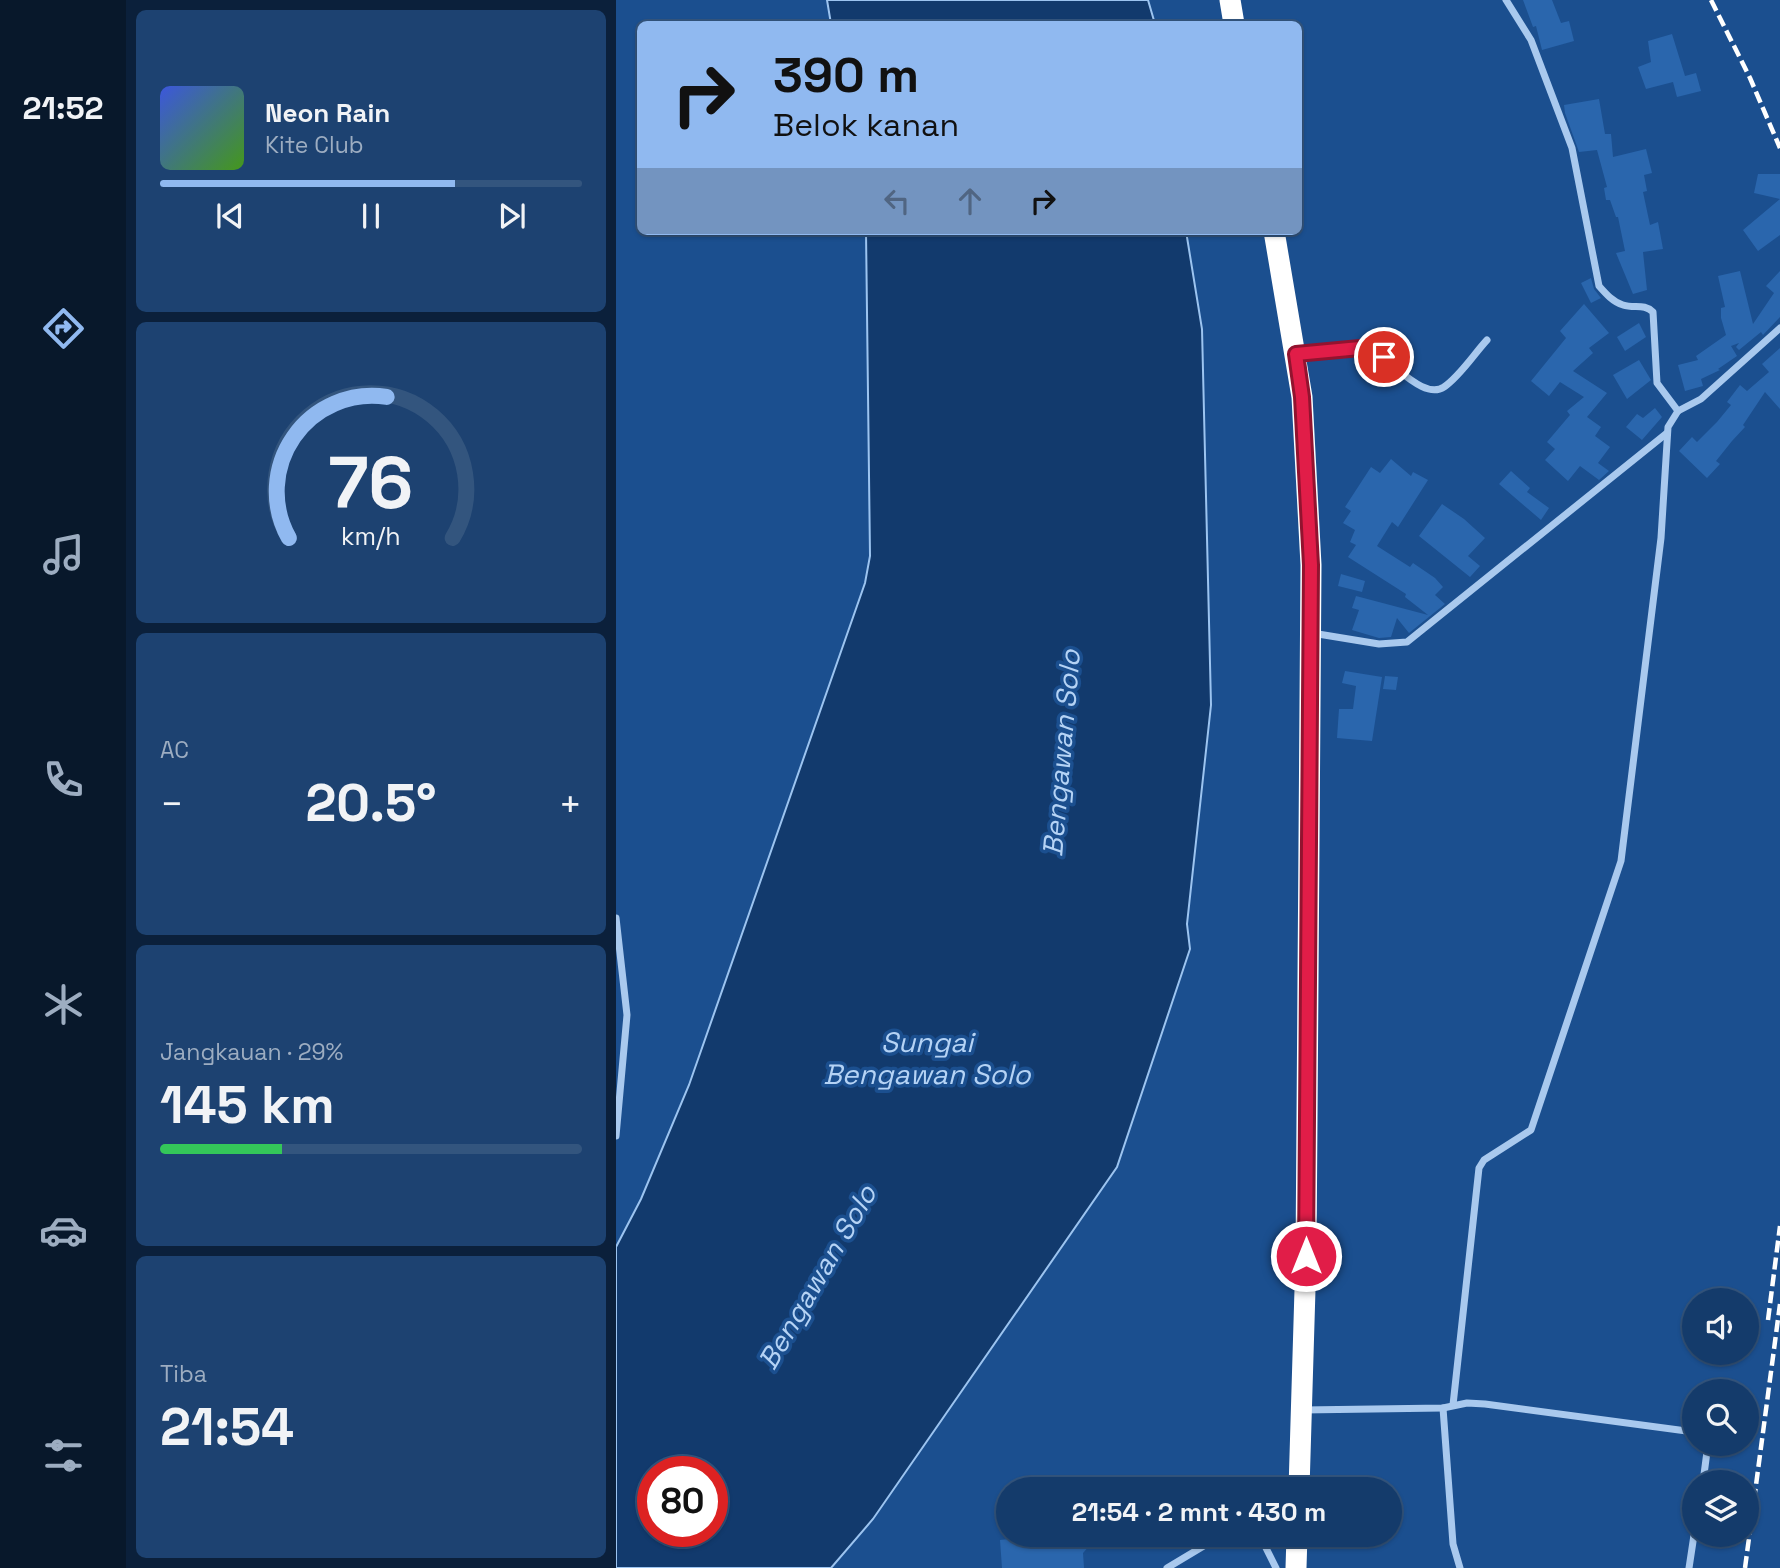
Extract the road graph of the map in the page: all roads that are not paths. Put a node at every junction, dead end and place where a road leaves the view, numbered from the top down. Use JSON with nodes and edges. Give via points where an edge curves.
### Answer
{"nodes":[{"id":1,"x":1230,"y":0,"type":"edge"},
{"id":2,"x":1506,"y":0,"type":"edge"},
{"id":3,"x":1234,"y":21,"type":"edge"},
{"id":4,"x":1275,"y":235,"type":"edge"},
{"id":5,"x":1780,"y":328,"type":"edge"},
{"id":6,"x":1487,"y":340,"type":"dead end"},
{"id":7,"x":1296,"y":354,"type":"junction"},
{"id":8,"x":1678,"y":411,"type":"junction"},
{"id":9,"x":1667,"y":433,"type":"junction"},
{"id":10,"x":1311,"y":632,"type":"junction"},
{"id":11,"x":616,"y":918,"type":"edge"},
{"id":12,"x":616,"y":1136,"type":"edge"},
{"id":13,"x":1453,"y":1405,"type":"junction"},
{"id":14,"x":1443,"y":1408,"type":"junction"},
{"id":15,"x":1302,"y":1410,"type":"junction"},
{"id":16,"x":1682,"y":1430,"type":"edge"},
{"id":17,"x":1299,"y":1477,"type":"edge"},
{"id":18,"x":1202,"y":1547,"type":"edge"},
{"id":19,"x":1266,"y":1547,"type":"edge"},
{"id":20,"x":1297,"y":1547,"type":"edge"},
{"id":21,"x":1692,"y":1547,"type":"edge"},
{"id":22,"x":1167,"y":1568,"type":"edge"},
{"id":23,"x":1276,"y":1568,"type":"edge"},
{"id":24,"x":1296,"y":1568,"type":"edge"},
{"id":25,"x":1460,"y":1568,"type":"edge"},
{"id":26,"x":1689,"y":1568,"type":"edge"}],
"edges":[{"from":1,"to":3,"type":"highway"},
{"from":2,"to":8,"type":"street","via":[[1531,40],[1572,148],[1599,286],[1623,306],[1653,312],[1657,383]]},
{"from":4,"to":7,"type":"highway"},
{"from":5,"to":8,"type":"street","via":[[1701,399]]},
{"from":6,"to":7,"type":"street","via":[[1437,391],[1425,391],[1384,357],[1360,348]]},
{"from":7,"to":10,"type":"highway","via":[[1306,443]]},
{"from":8,"to":9,"type":"street"},
{"from":9,"to":10,"type":"street","via":[[1408,642],[1379,644]]},
{"from":9,"to":13,"type":"street","via":[[1661,538],[1621,861],[1531,1130],[1484,1160],[1479,1168]]},
{"from":10,"to":15,"type":"highway"},
{"from":11,"to":12,"type":"street","via":[[627,1015]]},
{"from":13,"to":14,"type":"street"},
{"from":13,"to":16,"type":"street","via":[[1485,1404]]},
{"from":14,"to":15,"type":"street"},
{"from":14,"to":25,"type":"street","via":[[1453,1544]]},
{"from":15,"to":17,"type":"highway"},
{"from":18,"to":22,"type":"street"},
{"from":19,"to":23,"type":"street"},
{"from":20,"to":24,"type":"highway"},
{"from":21,"to":26,"type":"street"}]}
